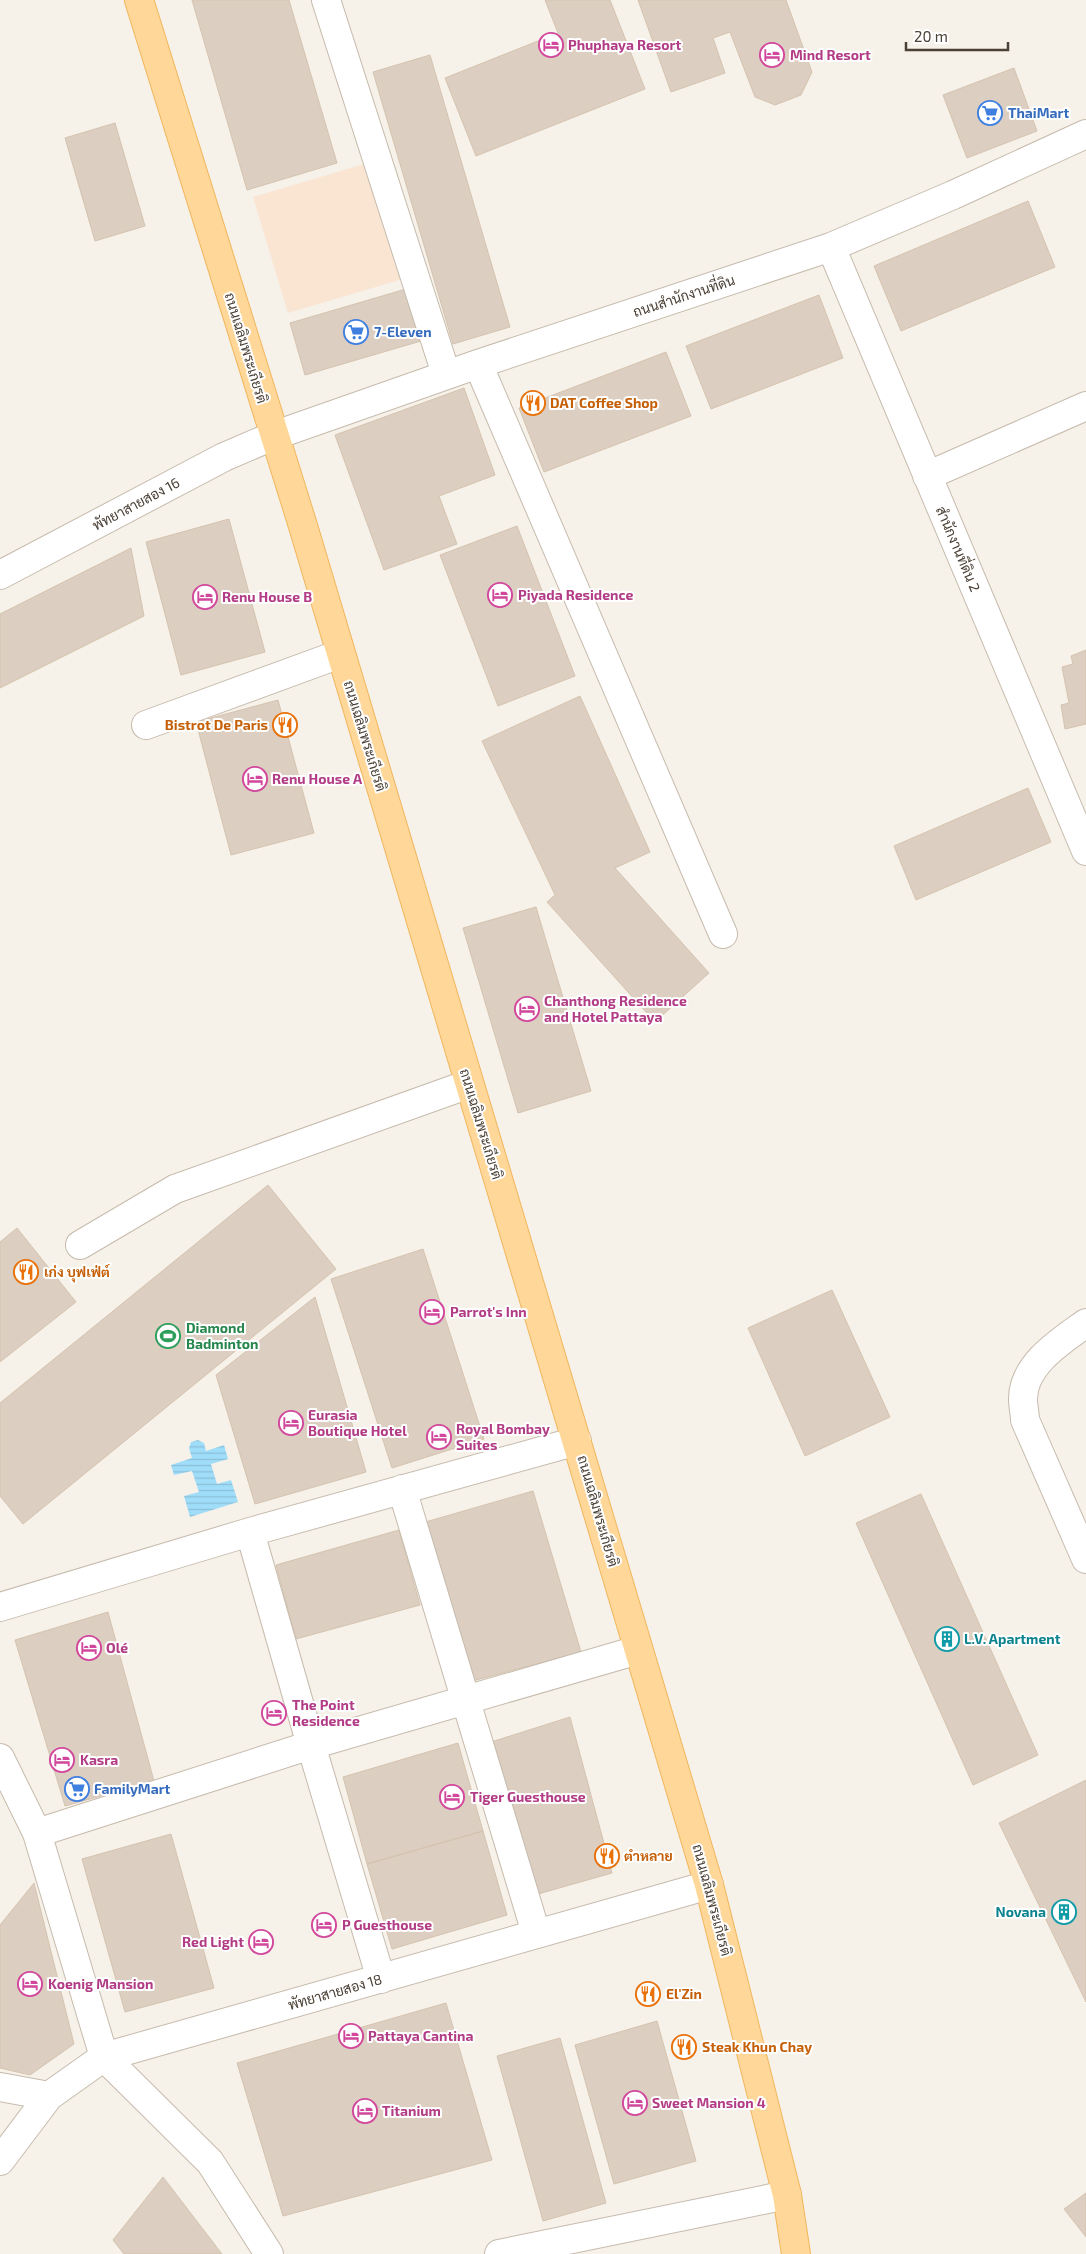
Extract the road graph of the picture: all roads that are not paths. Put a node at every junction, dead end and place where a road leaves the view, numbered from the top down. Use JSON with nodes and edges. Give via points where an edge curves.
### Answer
{"nodes":[{"id":1,"x":139,"y":0,"type":"edge"},
{"id":2,"x":326,"y":0,"type":"edge"},
{"id":3,"x":1086,"y":134,"type":"edge"},
{"id":4,"x":831,"y":247,"type":"junction"},
{"id":5,"x":478,"y":364,"type":"junction"},
{"id":6,"x":446,"y":374,"type":"junction"},
{"id":7,"x":1086,"y":406,"type":"edge"},
{"id":8,"x":273,"y":436,"type":"junction"},
{"id":9,"x":927,"y":476,"type":"junction"},
{"id":10,"x":0,"y":575,"type":"edge"},
{"id":11,"x":340,"y":654,"type":"junction"},
{"id":12,"x":146,"y":725,"type":"dead end"},
{"id":13,"x":1086,"y":851,"type":"edge"},
{"id":14,"x":723,"y":934,"type":"dead end"},
{"id":15,"x":469,"y":1084,"type":"junction"},
{"id":16,"x":80,"y":1245,"type":"dead end"},
{"id":17,"x":1086,"y":1323,"type":"edge"},
{"id":18,"x":577,"y":1440,"type":"junction"},
{"id":19,"x":402,"y":1489,"type":"junction"},
{"id":20,"x":250,"y":1532,"type":"junction"},
{"id":21,"x":1086,"y":1559,"type":"edge"},
{"id":22,"x":0,"y":1607,"type":"edge"},
{"id":23,"x":638,"y":1650,"type":"junction"},
{"id":24,"x":464,"y":1700,"type":"junction"},
{"id":25,"x":311,"y":1745,"type":"junction"},
{"id":26,"x":0,"y":1758,"type":"edge"},
{"id":27,"x":36,"y":1834,"type":"junction"},
{"id":28,"x":709,"y":1885,"type":"junction"},
{"id":29,"x":536,"y":1933,"type":"junction"},
{"id":30,"x":381,"y":1979,"type":"junction"},
{"id":31,"x":104,"y":2056,"type":"junction"},
{"id":32,"x":0,"y":2087,"type":"edge"},
{"id":33,"x":49,"y":2096,"type":"junction"},
{"id":34,"x":0,"y":2161,"type":"edge"},
{"id":35,"x":787,"y":2195,"type":"junction"},
{"id":36,"x":269,"y":2254,"type":"edge"},
{"id":37,"x":499,"y":2254,"type":"edge"},
{"id":38,"x":796,"y":2254,"type":"edge"}],
"edges":[{"from":1,"to":8,"type":"main road","name":"ถนนเฉลิมพระเกียรติ"},
{"from":2,"to":6,"type":"street"},
{"from":3,"to":4,"type":"street","name":"ถนนสำนักงานที่ดิน"},
{"from":4,"to":5,"type":"street","name":"ถนนสำนักงานที่ดิน"},
{"from":4,"to":9,"type":"street","name":"สำนักงานที่ดิน 2"},
{"from":5,"to":6,"type":"street","name":"ถนนสำนักงานที่ดิน"},
{"from":5,"to":14,"type":"street"},
{"from":6,"to":8,"type":"street","name":"ถนนสำนักงานที่ดิน"},
{"from":7,"to":9,"type":"street"},
{"from":8,"to":10,"type":"street","name":"พัทยาสายสอง 16","via":[[224,457]]},
{"from":8,"to":11,"type":"main road","name":"ถนนเฉลิมพระเกียรติ"},
{"from":9,"to":13,"type":"street","name":"สำนักงานที่ดิน 2"},
{"from":11,"to":12,"type":"street"},
{"from":11,"to":15,"type":"main road","name":"ถนนเฉลิมพระเกียรติ"},
{"from":15,"to":16,"type":"street","via":[[174,1189]]},
{"from":15,"to":18,"type":"main road","name":"ถนนเฉลิมพระเกียรติ"},
{"from":17,"to":21,"type":"street","via":[[1053,1347],[1030,1373],[1022,1398],[1026,1420]]},
{"from":18,"to":19,"type":"street"},
{"from":18,"to":23,"type":"main road","name":"ถนนเฉลิมพระเกียรติ"},
{"from":19,"to":20,"type":"street"},
{"from":19,"to":24,"type":"street"},
{"from":20,"to":22,"type":"street"},
{"from":20,"to":25,"type":"street"},
{"from":23,"to":24,"type":"street"},
{"from":23,"to":28,"type":"main road","name":"ถนนเฉลิมพระเกียรติ"},
{"from":24,"to":25,"type":"street"},
{"from":24,"to":29,"type":"street"},
{"from":25,"to":27,"type":"street"},
{"from":25,"to":30,"type":"street"},
{"from":26,"to":27,"type":"street"},
{"from":27,"to":31,"type":"street"},
{"from":28,"to":29,"type":"street","name":"พัทยาสายสอง 18"},
{"from":28,"to":35,"type":"main road","name":"ถนนเฉลิมพระเกียรติ"},
{"from":29,"to":30,"type":"street","name":"พัทยาสายสอง 18"},
{"from":30,"to":31,"type":"street","name":"พัทยาสายสอง 18"},
{"from":31,"to":33,"type":"street","name":"พัทยาสายสอง 18"},
{"from":31,"to":36,"type":"street","via":[[210,2162]]},
{"from":32,"to":33,"type":"street"},
{"from":33,"to":34,"type":"street","name":"พัทยาสายสอง 18"},
{"from":35,"to":37,"type":"street"},
{"from":35,"to":38,"type":"main road","name":"ถนนเฉลิมพระเกียรติ"}]}
